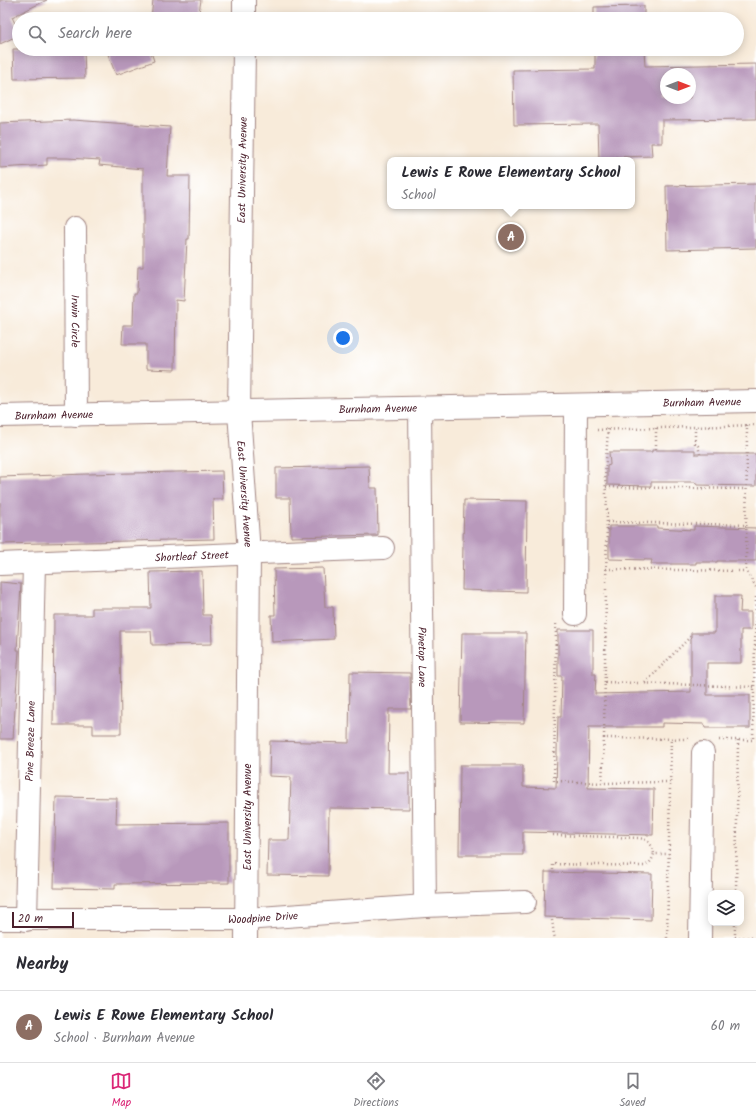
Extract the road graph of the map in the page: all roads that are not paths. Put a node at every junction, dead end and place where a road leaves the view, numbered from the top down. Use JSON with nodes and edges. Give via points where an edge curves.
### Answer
{"nodes":[{"id":1,"x":244,"y":0,"type":"edge"},
{"id":2,"x":244,"y":12,"type":"edge"},
{"id":3,"x":244,"y":56,"type":"edge"},
{"id":4,"x":75,"y":228,"type":"dead end"},
{"id":5,"x":756,"y":401,"type":"edge"},
{"id":6,"x":576,"y":405,"type":"junction"},
{"id":7,"x":420,"y":408,"type":"junction"},
{"id":8,"x":239,"y":412,"type":"junction"},
{"id":9,"x":76,"y":415,"type":"junction"},
{"id":10,"x":0,"y":416,"type":"edge"},
{"id":11,"x":383,"y":548,"type":"dead end"},
{"id":12,"x":248,"y":553,"type":"junction"},
{"id":13,"x":34,"y":563,"type":"junction"},
{"id":14,"x":0,"y":564,"type":"edge"},
{"id":15,"x":575,"y":614,"type":"road end"},
{"id":16,"x":704,"y":744,"type":"road end"},
{"id":17,"x":525,"y":902,"type":"dead end"},
{"id":18,"x":426,"y":906,"type":"junction"},
{"id":19,"x":0,"y":919,"type":"edge"},
{"id":20,"x":26,"y":920,"type":"junction"},
{"id":21,"x":246,"y":928,"type":"edge"},
{"id":22,"x":700,"y":938,"type":"edge"}],
"edges":[{"from":1,"to":2,"type":"street"},
{"from":3,"to":8,"type":"street","name":"East University Avenue"},
{"from":4,"to":9,"type":"street","name":"Irwin Circle"},
{"from":5,"to":6,"type":"street","name":"Burnham Avenue"},
{"from":6,"to":7,"type":"street","name":"Burnham Avenue"},
{"from":6,"to":15,"type":"street"},
{"from":7,"to":8,"type":"street","name":"Burnham Avenue"},
{"from":7,"to":18,"type":"street","name":"Pinetop Lane"},
{"from":8,"to":9,"type":"street","name":"Burnham Avenue"},
{"from":8,"to":12,"type":"street","name":"East University Avenue"},
{"from":9,"to":10,"type":"street","name":"Burnham Avenue"},
{"from":11,"to":12,"type":"street","name":"Shortleaf Street"},
{"from":12,"to":13,"type":"street","name":"Shortleaf Street"},
{"from":12,"to":21,"type":"street","name":"East University Avenue"},
{"from":13,"to":14,"type":"street","name":"Shortleaf Street"},
{"from":13,"to":20,"type":"street","name":"Pine Breeze Lane"},
{"from":16,"to":22,"type":"street"},
{"from":17,"to":18,"type":"street","name":"Woodpine Drive"},
{"from":18,"to":21,"type":"street","name":"Woodpine Drive"},
{"from":19,"to":20,"type":"street","name":"Woodpine Drive"},
{"from":20,"to":21,"type":"street","name":"Woodpine Drive"}]}
